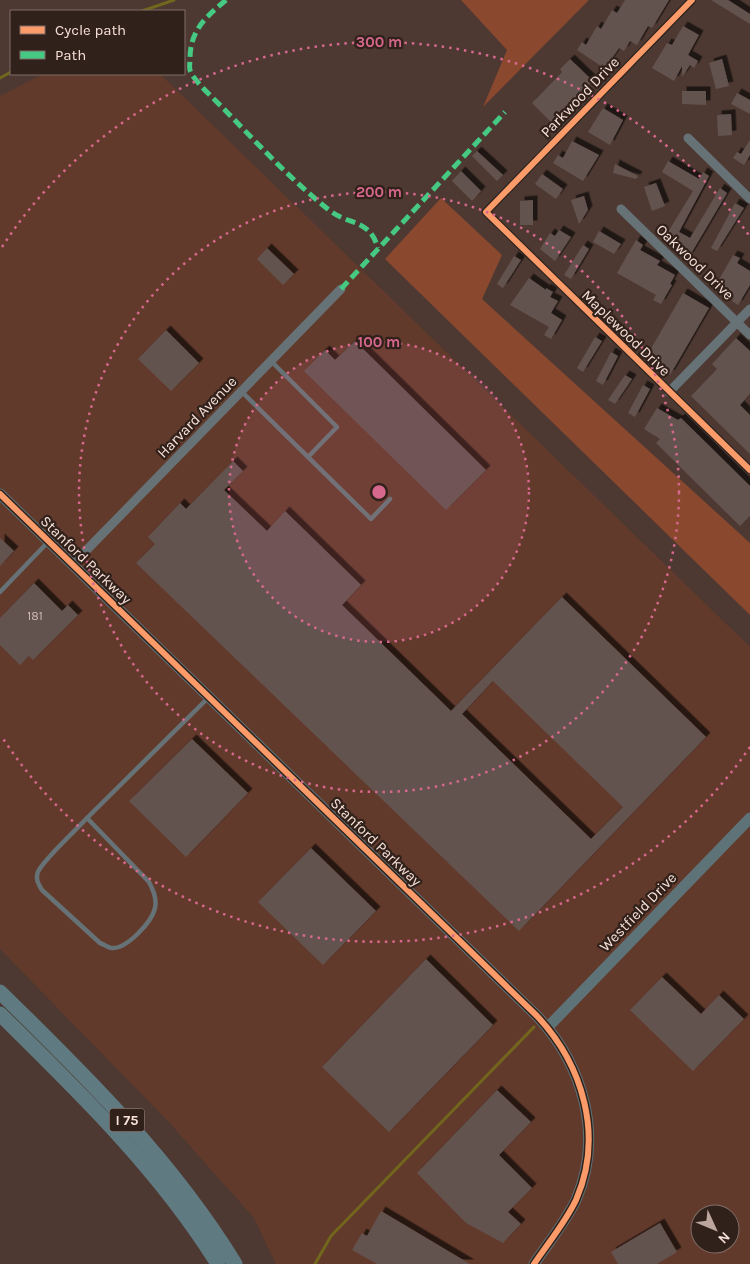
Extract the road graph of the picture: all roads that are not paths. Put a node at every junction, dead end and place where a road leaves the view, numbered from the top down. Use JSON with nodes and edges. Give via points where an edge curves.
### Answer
{"nodes":[{"id":1,"x":692,"y":0,"type":"edge"},
{"id":2,"x":688,"y":138,"type":"dead end"},
{"id":3,"x":750,"y":199,"type":"edge"},
{"id":4,"x":621,"y":209,"type":"dead end"},
{"id":5,"x":486,"y":212,"type":"joint"},
{"id":6,"x":341,"y":289,"type":"dead end"},
{"id":7,"x":750,"y":309,"type":"edge"},
{"id":8,"x":737,"y":322,"type":"junction"},
{"id":9,"x":750,"y":335,"type":"edge"},
{"id":10,"x":271,"y":361,"type":"junction"},
{"id":11,"x":240,"y":391,"type":"junction"},
{"id":12,"x":669,"y":392,"type":"junction"},
{"id":13,"x":308,"y":457,"type":"junction"},
{"id":14,"x":750,"y":470,"type":"edge"},
{"id":15,"x":0,"y":494,"type":"edge"},
{"id":16,"x":390,"y":499,"type":"dead end"},
{"id":17,"x":49,"y":541,"type":"junction"},
{"id":18,"x":73,"y":564,"type":"junction"},
{"id":19,"x":0,"y":592,"type":"edge"},
{"id":20,"x":209,"y":697,"type":"junction"},
{"id":21,"x":87,"y":818,"type":"junction"},
{"id":22,"x":750,"y":818,"type":"edge"},
{"id":23,"x":0,"y":992,"type":"edge"},
{"id":24,"x":0,"y":1014,"type":"edge"},
{"id":25,"x":548,"y":1027,"type":"junction"},
{"id":26,"x":218,"y":1264,"type":"edge"},
{"id":27,"x":235,"y":1264,"type":"edge"},
{"id":28,"x":534,"y":1264,"type":"edge"}],
"edges":[{"from":1,"to":5,"type":"street","name":"Parkwood Drive"},
{"from":2,"to":3,"type":"street"},
{"from":4,"to":8,"type":"street","name":"Oakwood Drive"},
{"from":5,"to":12,"type":"street","name":"Maplewood Drive"},
{"from":6,"to":10,"type":"street","name":"Harvard Avenue"},
{"from":7,"to":8,"type":"street"},
{"from":8,"to":9,"type":"street","name":"Oakwood Drive"},
{"from":8,"to":12,"type":"street"},
{"from":10,"to":11,"type":"street","name":"Harvard Avenue"},
{"from":10,"to":13,"type":"lane","via":[[337,427]]},
{"from":11,"to":13,"type":"lane"},
{"from":11,"to":18,"type":"street","name":"Harvard Avenue"},
{"from":12,"to":14,"type":"street","name":"Maplewood Drive"},
{"from":13,"to":16,"type":"lane","via":[[371,519]]},
{"from":15,"to":17,"type":"street","name":"Stanford Parkway"},
{"from":17,"to":18,"type":"street","name":"Stanford Parkway"},
{"from":17,"to":19,"type":"lane"},
{"from":18,"to":20,"type":"street","name":"Stanford Parkway"},
{"from":20,"to":21,"type":"lane"},
{"from":20,"to":25,"type":"street","name":"Stanford Parkway"},
{"from":21,"to":21,"type":"lane","via":[[42,865],[37,873],[37,882],[100,943],[110,948],[120,946],[150,919],[155,907],[154,893],[148,882]]},
{"from":22,"to":25,"type":"street","name":"Westfield Drive"},
{"from":23,"to":27,"type":"highway","number":"I 75","via":[[145,1141],[186,1191]]},
{"from":24,"to":26,"type":"highway","number":"I 75","via":[[126,1142],[174,1200]]},
{"from":25,"to":28,"type":"street","name":"Stanford Parkway","via":[[578,1080],[586,1109],[588,1139],[585,1170],[576,1199]]}]}
